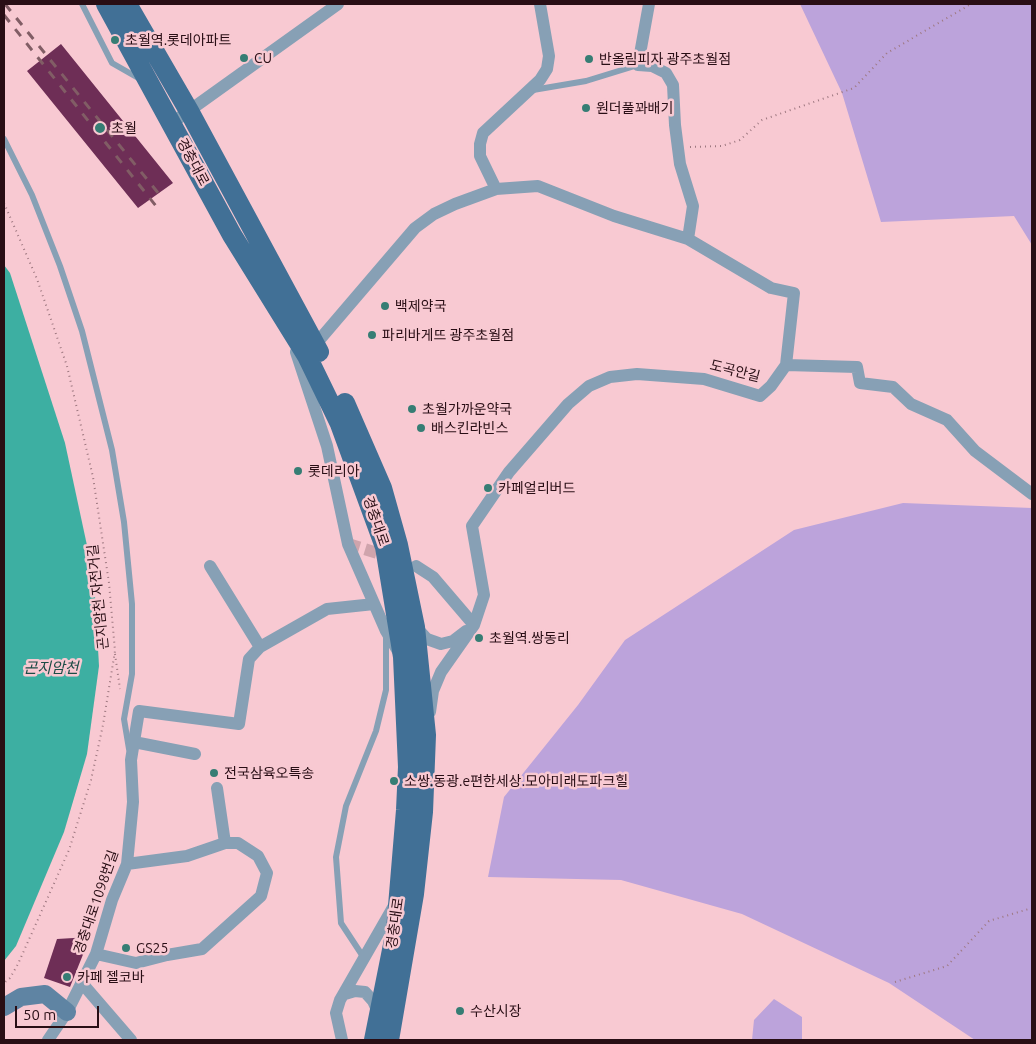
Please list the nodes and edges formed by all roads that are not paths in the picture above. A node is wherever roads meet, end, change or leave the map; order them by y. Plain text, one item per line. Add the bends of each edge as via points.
1 (82, 4) edge
2 (106, 4) edge
3 (127, 4) edge
4 (338, 4) edge
5 (540, 4) edge
6 (648, 4) edge
7 (638, 66) junction
8 (151, 86) junction
9 (530, 90) junction
10 (189, 111) junction
11 (172, 123) junction
12 (4, 139) edge
13 (186, 150) junction
14 (226, 181) junction
15 (496, 189) junction
16 (688, 239) junction
17 (277, 308) junction
18 (315, 345) junction
19 (786, 365) junction
20 (1032, 494) edge
21 (210, 566) dead end
22 (416, 566) dead end
23 (374, 604) junction
24 (474, 625) junction
25 (415, 626) junction
26 (386, 631) junction
27 (260, 647) junction
28 (403, 657) junction
29 (426, 735) junction
30 (134, 742) junction
31 (195, 754) dead end
32 (131, 760) junction
33 (217, 788) dead end
34 (225, 843) junction
35 (127, 864) junction
36 (399, 892) junction
37 (96, 954) junction
38 (364, 958) junction
39 (81, 982) junction
40 (345, 994) junction
41 (4, 1008) edge
42 (67, 1012) junction
43 (387, 1014) junction
44 (48, 1040) edge
45 (131, 1040) edge
46 (342, 1040) edge
47 (374, 1040) edge
48 (389, 1040) edge
49 (401, 1040) edge

1 - 8 lane via 112,63
2 - 8 main road, 경충대로
3 - 10 main road, 경충대로
4 - 10 street
5 - 9 street via 548,62 540,80
6 - 7 street
7 - 9 lane via 586,81
7 - 16 street via 652,66 666,73 673,85 680,164 693,206
8 - 11 main road, 경충대로
9 - 15 street via 483,133 480,156
10 - 11 street
10 - 14 main road, 경충대로
11 - 13 main road, 경충대로
12 - 32 lane via 32,195 60,266 84,339 112,450 124,522 132,604 132,674 124,718
13 - 14 main road via 196,150 211,173
13 - 17 main road, 경충대로 via 232,235
14 - 18 main road, 경충대로
15 - 16 street via 538,186 614,216
15 - 18 street via 434,214 415,228
16 - 19 street, 도곡안길 via 747,276 771,288 794,293
17 - 23 street via 299,360 327,446 348,544
17 - 28 main road, 경충대로 via 307,356 340,424 368,499 385,547
18 - 25 main road, 경충대로 via 352,418 382,488
19 - 20 street via 857,367 860,382 893,387 911,404 948,420 975,451
19 - 24 street, 도곡안길 via 760,396 704,379 637,374 610,377 589,386 568,404 508,472 472,526 484,596
21 - 27 street
22 - 24 street via 433,577
23 - 26 street
23 - 27 street, 경충대로1098번길 via 327,609
24 - 25 street via 453,640 441,644 427,639
24 - 29 street, 도곡안길 via 441,672 433,691
25 - 29 main road, 경충대로
26 - 28 street
26 - 38 lane via 386,690 376,731 346,806 336,857 341,923
27 - 30 street, 경충대로1098번길 via 249,659 239,724 139,710
28 - 36 main road, 경충대로 via 408,766
29 - 43 main road, 경충대로 via 424,812 414,894
30 - 31 street
30 - 32 street, 경충대로1098번길
32 - 35 street, 경충대로1098번길 via 133,802
33 - 34 street
34 - 35 street via 187,856
34 - 37 street via 238,843 258,856 266,873 261,896 240,917 202,949 136,963
35 - 37 street, 경충대로1098번길
36 - 38 street via 393,909
36 - 43 main road, 경충대로
37 - 39 street, 경충대로1098번길
38 - 40 street
39 - 42 street, 경충대로1098번길
39 - 45 street
40 - 43 street via 365,992
40 - 46 street via 336,1013
41 - 42 street via 21,997 45,994
42 - 44 street, 경충대로1098번길
43 - 47 main road, 경충대로
43 - 48 main road, 경충대로
43 - 49 street

